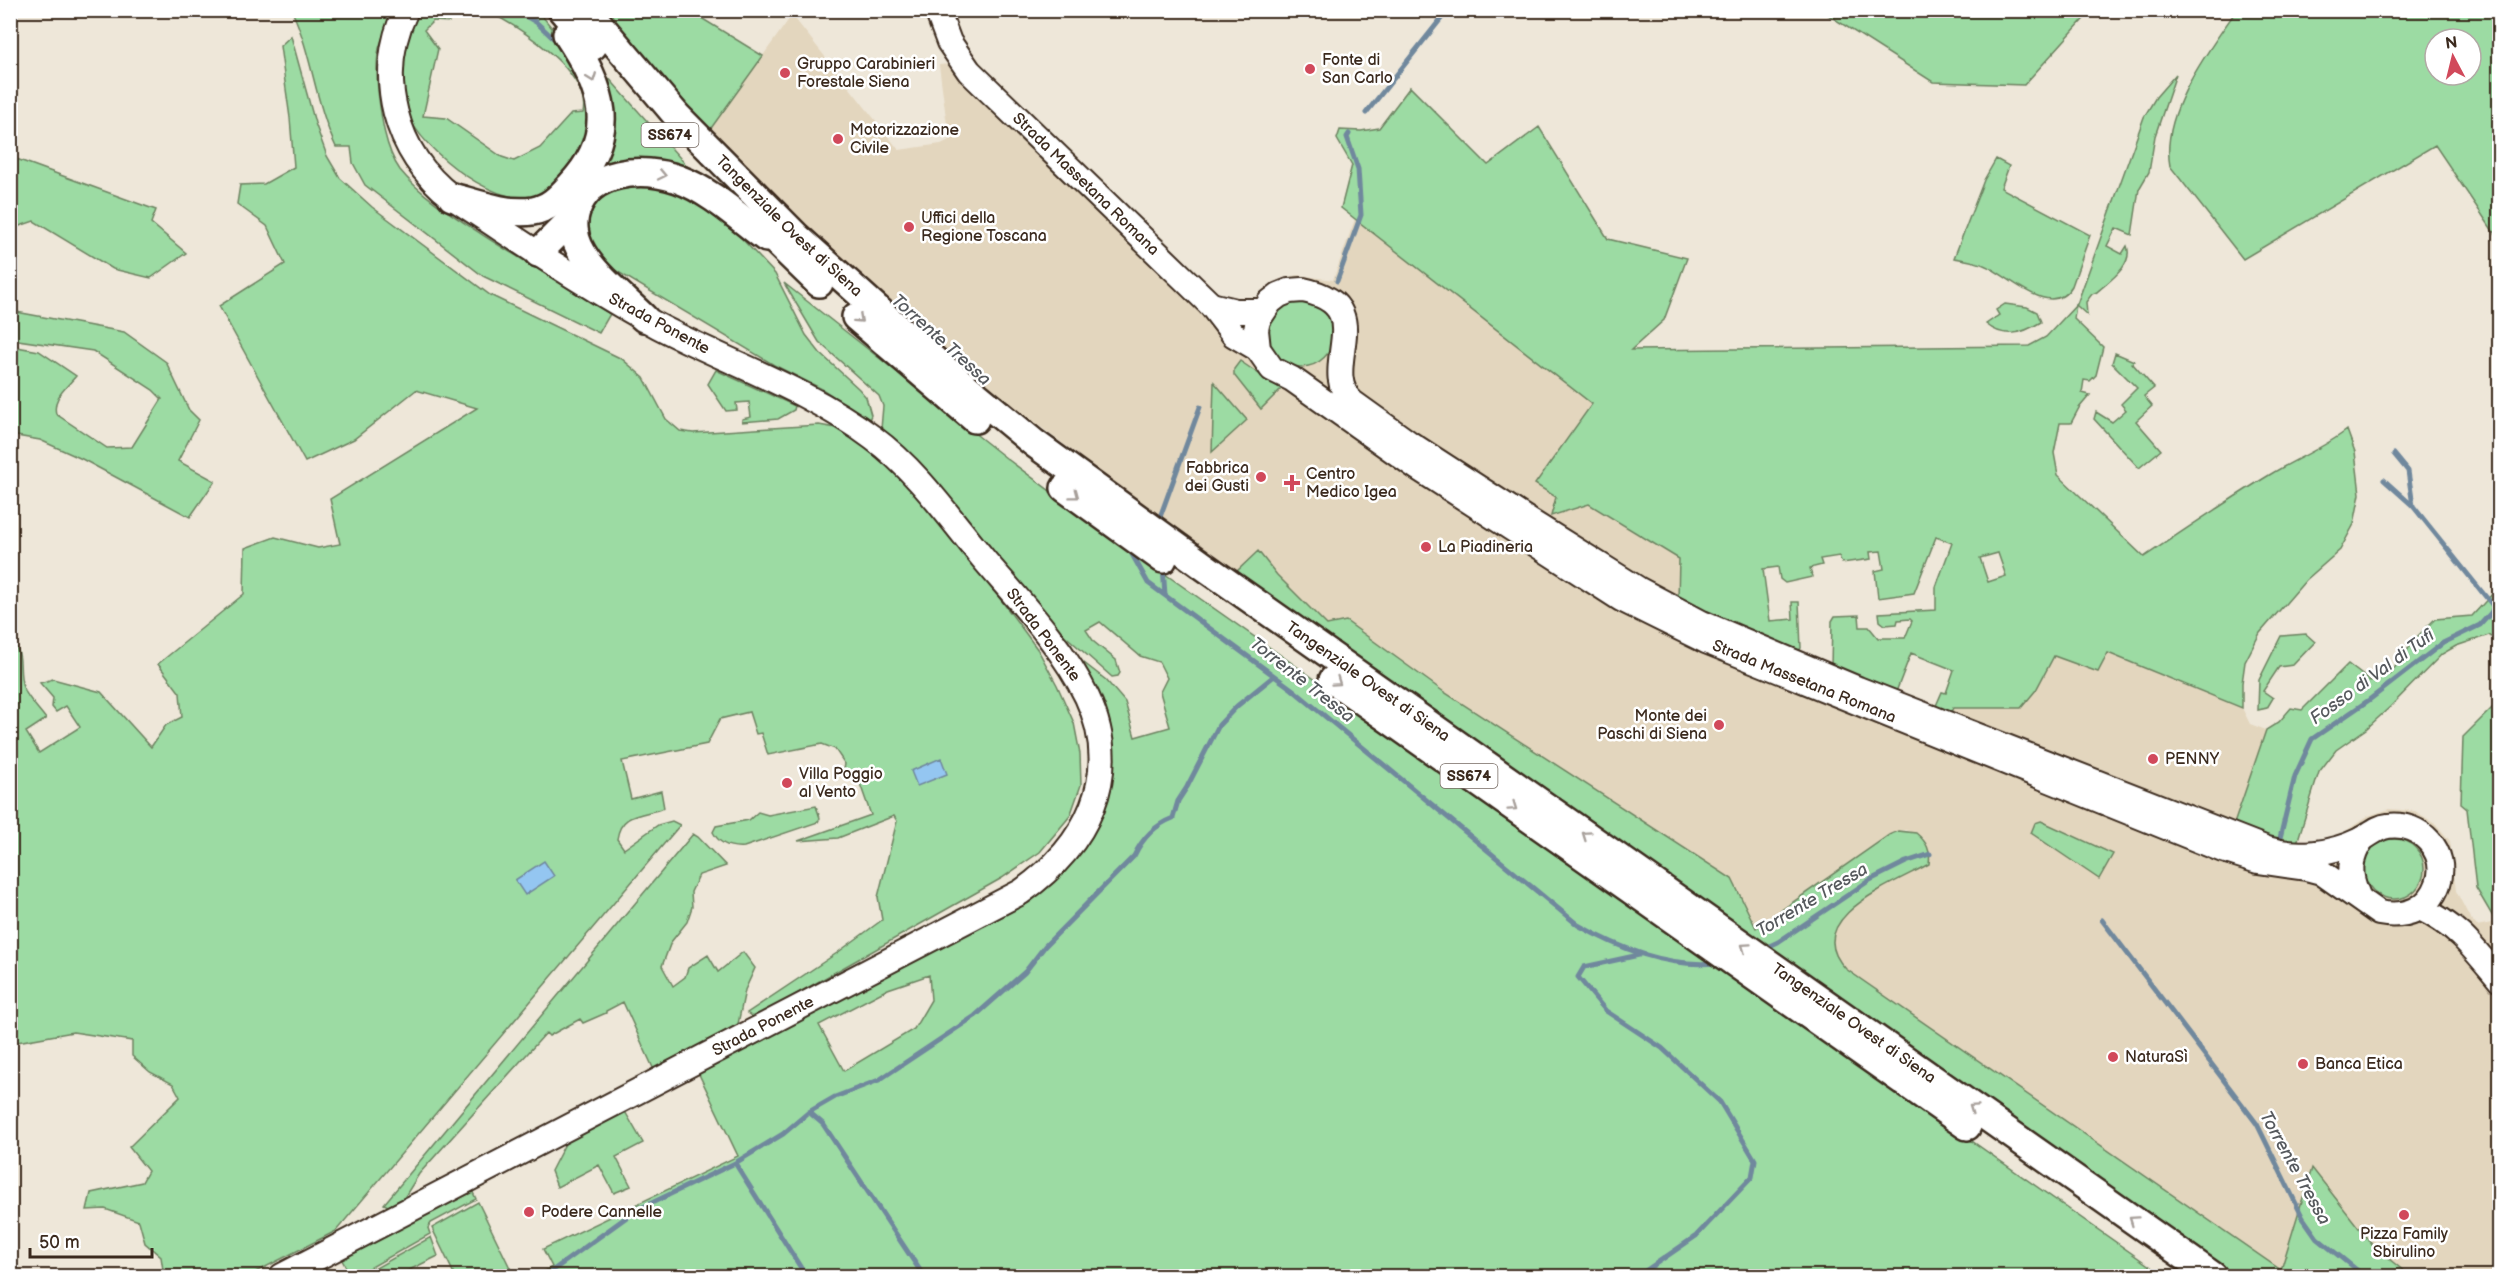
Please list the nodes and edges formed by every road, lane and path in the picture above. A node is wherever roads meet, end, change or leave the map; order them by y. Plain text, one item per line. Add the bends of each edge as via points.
1 (551, 10) edge
2 (562, 10) edge
3 (587, 10) edge
4 (937, 10) edge
5 (405, 11) edge
6 (597, 171) junction
7 (452, 197) junction
8 (563, 211) junction
9 (785, 252) junction
10 (538, 253) junction
11 (1210, 305) junction
12 (1263, 311) junction
13 (644, 318) junction
14 (1258, 349) junction
15 (1342, 352) junction
16 (1292, 379) junction
17 (2362, 839) junction
18 (2439, 880) junction
19 (2358, 896) junction
20 (2420, 908) junction
21 (2466, 938) junction
22 (2499, 980) edge
23 (282, 1276) edge
24 (2181, 1276) edge
25 (2213, 1276) edge

1 -> 6 highway via 587,64 599,97
2 - 9 highway, Tangenziale Ovest di Siena / SS674 via 664,129
25 -> 3 highway, Tangenziale Ovest di Siena / SS674 via 1035,443 936,362 789,230 678,116
4 - 11 main road, Strada Massetana Romana via 962,63
5 - 7 main road, Strada Ponente via 391,57 396,112 410,151
6 - 8 highway
6 -> 9 highway via 664,175 680,180 707,194
7 - 8 highway via 518,212
7 - 10 main road, Strada Ponente
8 - 10 highway
8 - 13 highway via 588,261
9 -> 24 highway, Tangenziale Ovest di Siena / SS674 via 933,384 1105,518
10 - 13 main road, Strada Ponente
11 - 12 main road via 1236,311
11 - 14 main road, Strada Massetana Romana via 1234,335
12 - 14 main road via 1256,330
12 - 15 main road, Strada Massetana Romana via 1289,291 1317,292 1330,300 1345,324
13 - 23 main road, Strada Ponente via 833,411 874,438 907,468 1040,626 1086,695 1095,716 1102,771 1088,819 1066,853 1021,892
14 - 16 main road, Strada Massetana Romana via 1272,369
15 - 16 main road via 1322,374
15 - 17 main road, Strada Massetana Romana via 1341,380 1352,402 1539,527 1695,620 1848,685 2259,847 2308,854
16 - 19 main road, Strada Massetana Romana via 1493,518 1621,599 1676,628 2233,854 2321,872
17 - 18 main road, Strada Massetana Romana via 2388,825 2416,830 2436,851
17 - 19 main road via 2353,852 2350,867 2351,882
18 - 20 main road
18 - 21 main road, Strada Massetana Romana
19 - 20 main road, Strada Massetana Romana via 2369,907 2391,915
20 - 21 main road, Strada Massetana Romana via 2447,922
21 - 22 main road, Strada Massetana Romana

